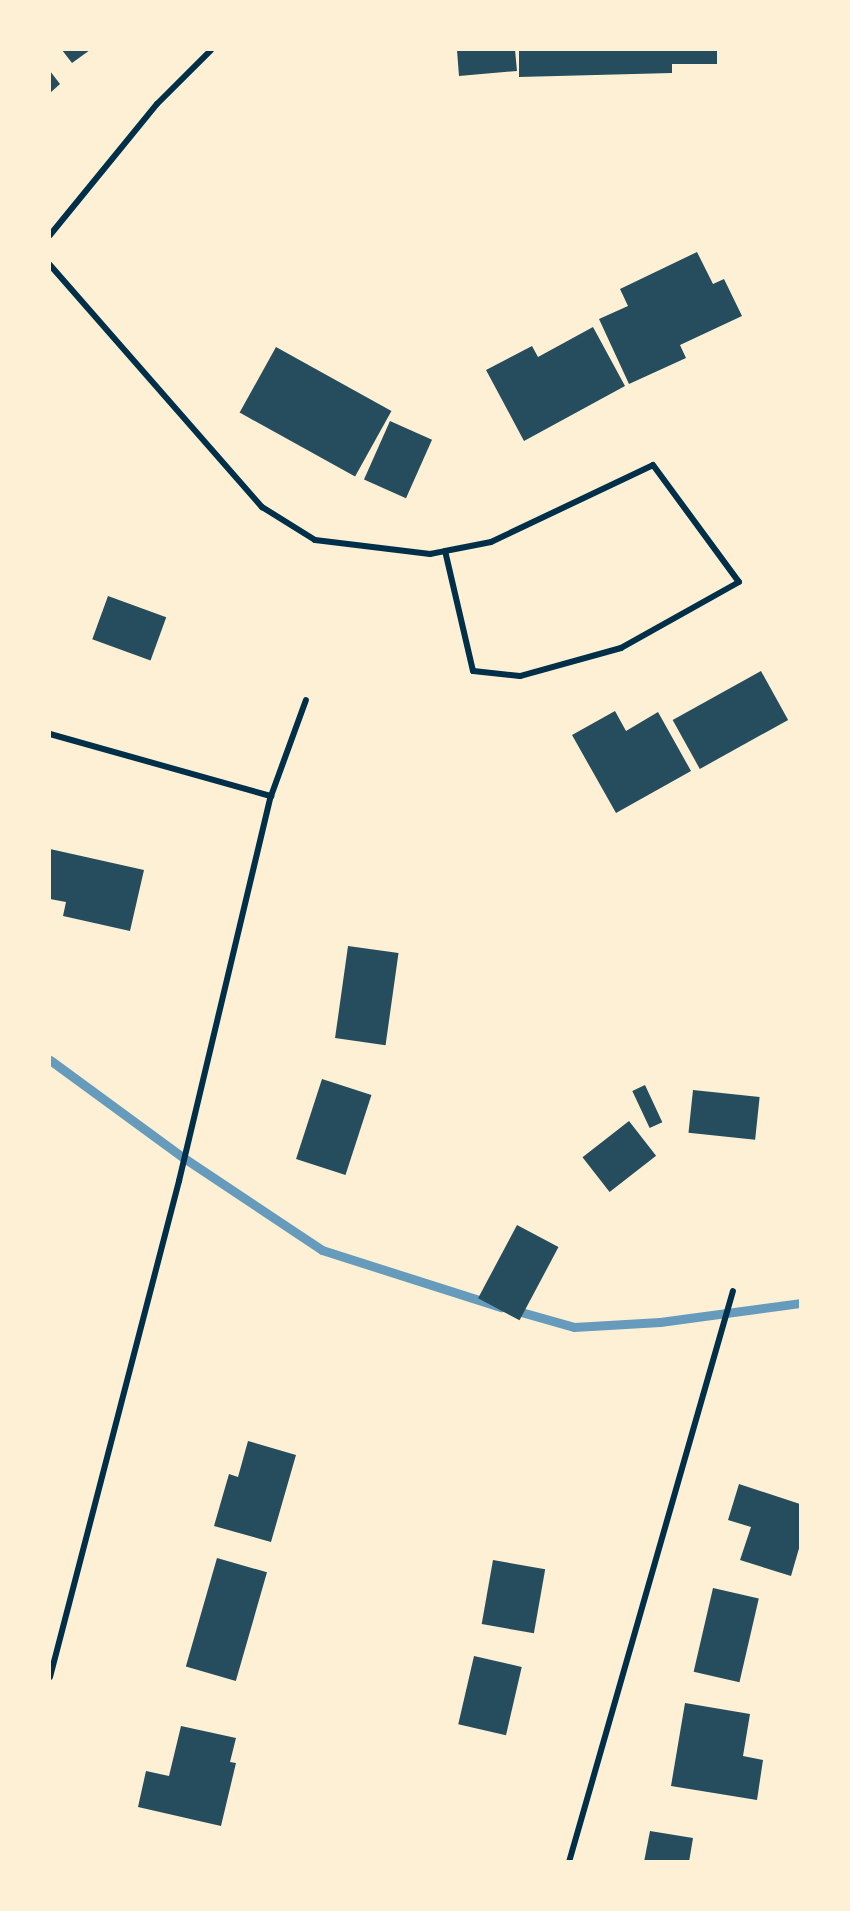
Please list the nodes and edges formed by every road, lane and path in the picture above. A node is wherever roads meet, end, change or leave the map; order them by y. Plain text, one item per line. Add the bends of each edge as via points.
1 (211, 50) edge
2 (50, 235) edge
3 (50, 265) edge
4 (445, 551) junction
5 (306, 700) dead end
6 (50, 734) edge
7 (271, 796) junction
8 (733, 1291) dead end
9 (52, 1658) edge
10 (50, 1677) edge
11 (569, 1862) edge

1 - 2 street via 157,104
3 - 4 street via 262,507 315,540 430,554
4 - 4 street via 491,542 653,465 739,582 621,648 520,676 473,671
5 - 7 street
6 - 7 street
7 - 9 street via 179,1181
8 - 11 street
9 - 10 street

